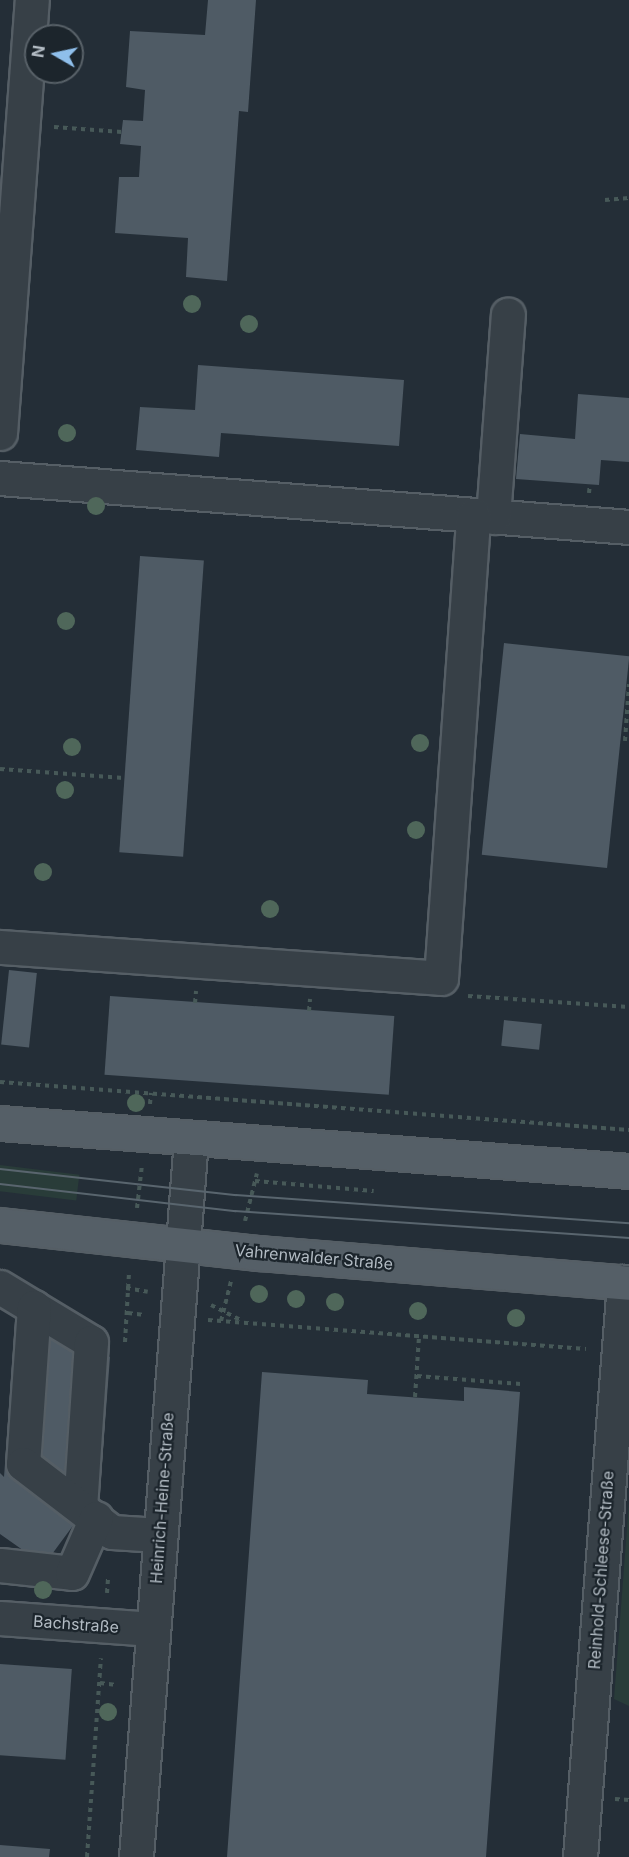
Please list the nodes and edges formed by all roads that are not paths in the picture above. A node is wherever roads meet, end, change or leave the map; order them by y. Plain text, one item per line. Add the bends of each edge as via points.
1 (32, 0) edge
2 (508, 315) dead end
3 (0, 433) edge
4 (0, 478) edge
5 (483, 516) junction
6 (629, 527) edge
7 (0, 947) edge
8 (0, 1123) edge
9 (191, 1139) junction
10 (629, 1171) edge
11 (0, 1225) edge
12 (182, 1243) junction
13 (626, 1283) edge
14 (0, 1287) edge
15 (34, 1307) junction
16 (13, 1419) edge
17 (88, 1512) junction
18 (159, 1535) junction
19 (0, 1565) edge
20 (0, 1618) edge
21 (153, 1629) junction
22 (136, 1857) edge
23 (580, 1857) edge

1 - 3 street
2 - 5 street
4 - 5 street
5 - 6 street
5 - 7 street via 441,978
8 - 9 main road
9 - 10 main road
9 - 12 street, Heinrich-Heine-Straße
11 - 12 main road, Vahrenwalder Straße
12 - 13 main road, Vahrenwalder Straße
12 - 18 street, Heinrich-Heine-Straße
13 - 23 street, Reinhold-Schleese-Straße
14 - 15 street
15 - 16 street
15 - 17 street via 91,1342
16 - 17 street via 23,1464
17 - 18 street via 112,1532
17 - 19 street via 72,1573
18 - 21 street, Heinrich-Heine-Straße
20 - 21 street, Bachstraße
21 - 22 street, Heinrich-Heine-Straße

